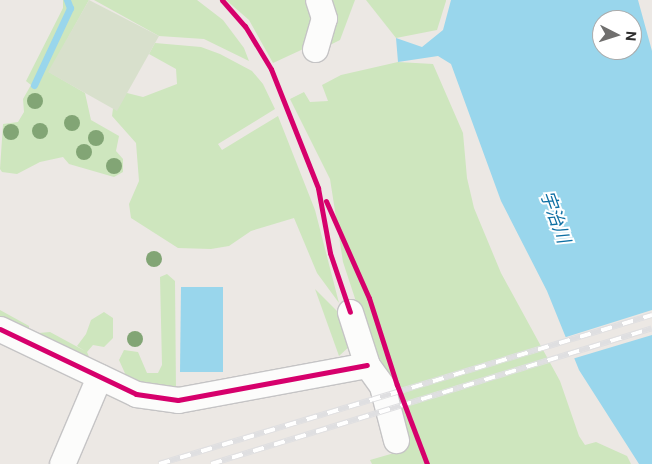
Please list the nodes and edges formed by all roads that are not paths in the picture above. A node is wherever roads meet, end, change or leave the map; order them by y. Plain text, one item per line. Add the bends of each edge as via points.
1 (318, 0) edge
2 (315, 49) dead end
3 (350, 312) dead end
4 (0, 329) edge
5 (367, 365) junction
6 (99, 378) junction
7 (396, 440) dead end
8 (62, 464) edge

1 - 2 street via 324,18
3 - 5 street
4 - 6 street via 70,360
5 - 6 street via 178,400 136,394
5 - 7 street via 382,386
6 - 8 street

